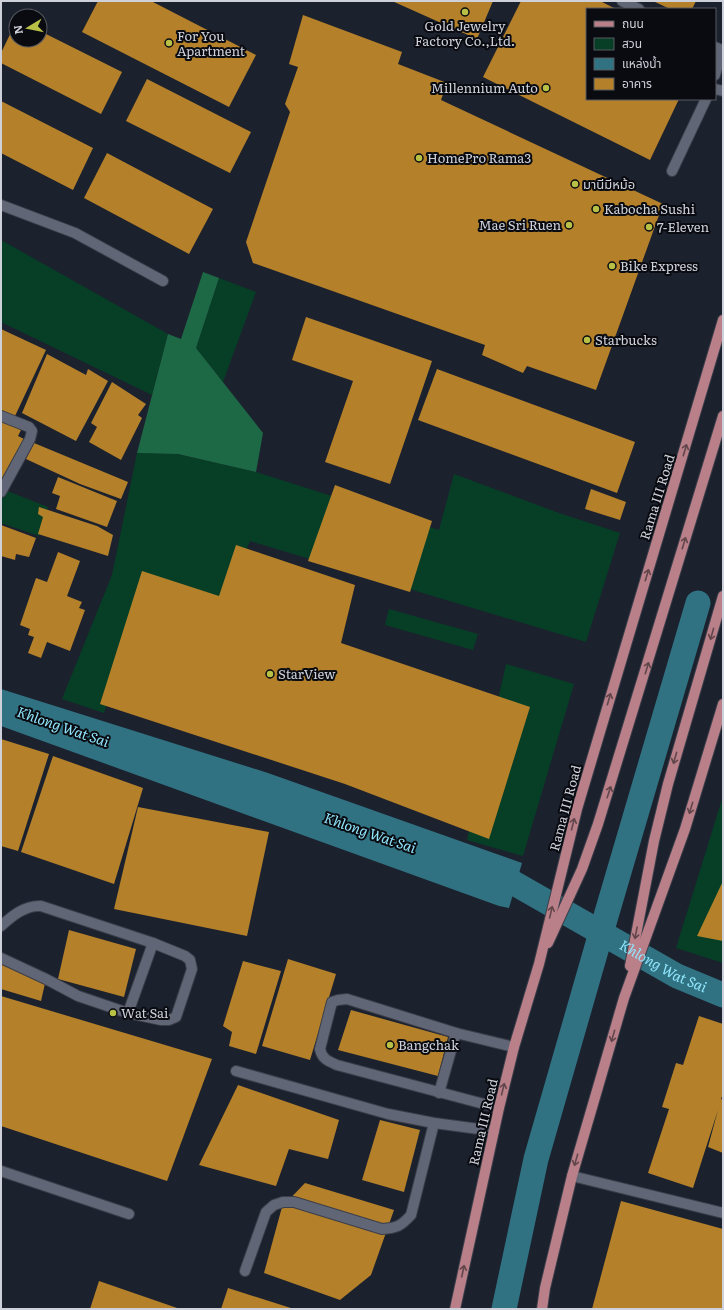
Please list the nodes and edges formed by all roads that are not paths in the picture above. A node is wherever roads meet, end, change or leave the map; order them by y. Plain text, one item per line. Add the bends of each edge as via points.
1 (622, 1) edge
2 (637, 8) edge
3 (720, 48) edge
4 (716, 70) edge
5 (706, 100) edge
6 (672, 171) dead end
7 (1, 205) edge
8 (163, 281) dead end
9 (723, 320) edge
10 (1, 416) edge
11 (723, 416) edge
12 (1, 492) edge
13 (723, 596) edge
14 (723, 704) edge
15 (1, 926) edge
16 (153, 943) junction
17 (1, 958) edge
18 (539, 964) junction
19 (624, 998) junction
20 (128, 1013) junction
21 (456, 1033) junction
22 (514, 1047) junction
23 (236, 1071) dead end
24 (439, 1093) junction
25 (499, 1108) junction
26 (434, 1123) junction
27 (494, 1131) junction
28 (1, 1171) edge
29 (572, 1176) junction
30 (723, 1213) edge
31 (129, 1214) dead end
32 (245, 1271) dead end
33 (545, 1288) junction
34 (455, 1309) edge
35 (537, 1309) edge
36 (542, 1309) edge

1 - 2 street
3 - 4 street
5 - 6 street
7 - 8 street via 76,233
18 -> 9 main road, Rama III Road via 579,801
10 - 12 street via 29,427 32,431
18 -> 11 main road via 582,868 598,824
13 -> 19 main road via 668,784
14 -> 19 main road via 685,829
15 - 16 street via 26,908 40,906
16 - 20 street
16 - 20 street via 185,956 192,964 176,1017 161,1020
17 - 20 street via 78,996
18 - 22 main road, Rama III Road
19 -> 29 main road
21 - 22 street
21 - 24 street
21 - 24 street via 347,1000 332,1002 330,1009 320,1048 321,1055 326,1061
25 -> 22 main road, Rama III Road
23 - 26 street via 388,1114
24 - 25 street
25 - 27 main road, Rama III Road
26 - 27 street
26 - 32 street via 411,1214 404,1223 394,1228 382,1229 294,1202 283,1202 266,1212
34 -> 27 main road, Rama III Road
28 - 31 street
29 - 30 street
29 - 33 main road
33 - 35 street
33 - 36 main road

